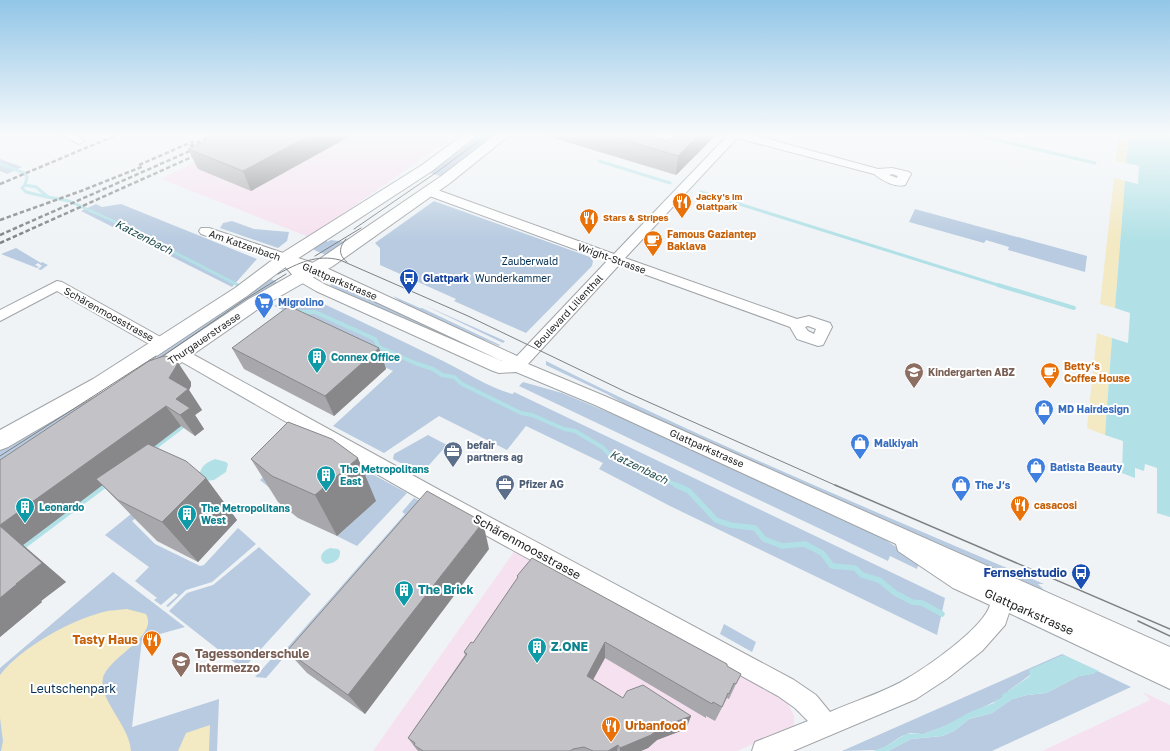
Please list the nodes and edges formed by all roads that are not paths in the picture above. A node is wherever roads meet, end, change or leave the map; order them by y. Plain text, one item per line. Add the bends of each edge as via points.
1 (425, 169) edge
2 (426, 169) edge
3 (459, 169) edge
4 (703, 169) edge
5 (867, 169) edge
6 (878, 172) dead end
7 (445, 180) junction
8 (428, 191) junction
9 (205, 231) dead end
10 (285, 259) junction
11 (616, 260) junction
12 (309, 273) junction
13 (0, 316) edge
14 (796, 324) dead end
15 (161, 344) junction
16 (180, 354) junction
17 (517, 366) junction
18 (105, 402) edge
19 (0, 441) edge
20 (1005, 592) junction
21 (1170, 658) edge
22 (1170, 678) edge
23 (824, 725) junction
24 (764, 751) edge

1 - 10 main road, Thurgauerstrasse
2 - 7 main road via 425,178
3 - 7 main road, Thurgauerstrasse
4 - 11 street, Boulevard Lilienthal
5 - 6 street
7 - 8 main road, Thurgauerstrasse
8 - 11 street, Wright-Strasse
8 - 12 main road, Thurgauerstrasse
9 - 10 street, Am Katzenbach
10 - 12 street, Glattparkstrasse
10 - 15 main road, Thurgauerstrasse via 241,292
11 - 14 street, Wright-Strasse
11 - 17 street, Boulevard Lilienthal
12 - 16 main road, Thurgauerstrasse via 255,303
12 - 17 street, Glattparkstrasse via 321,288 499,367
13 - 15 street, Schärenmoosstrasse via 57,285
15 - 19 main road, Thurgauerstrasse via 100,384
16 - 18 main road, Thurgauerstrasse
16 - 23 street, Schärenmoosstrasse via 436,498 786,688 807,701
17 - 20 street, Glattparkstrasse via 609,404 895,535 908,548 960,581
20 - 21 street, Glattparkstrasse
20 - 22 street, Glattparkstrasse
20 - 23 street via 994,622 974,643 940,670 908,691
23 - 24 street

